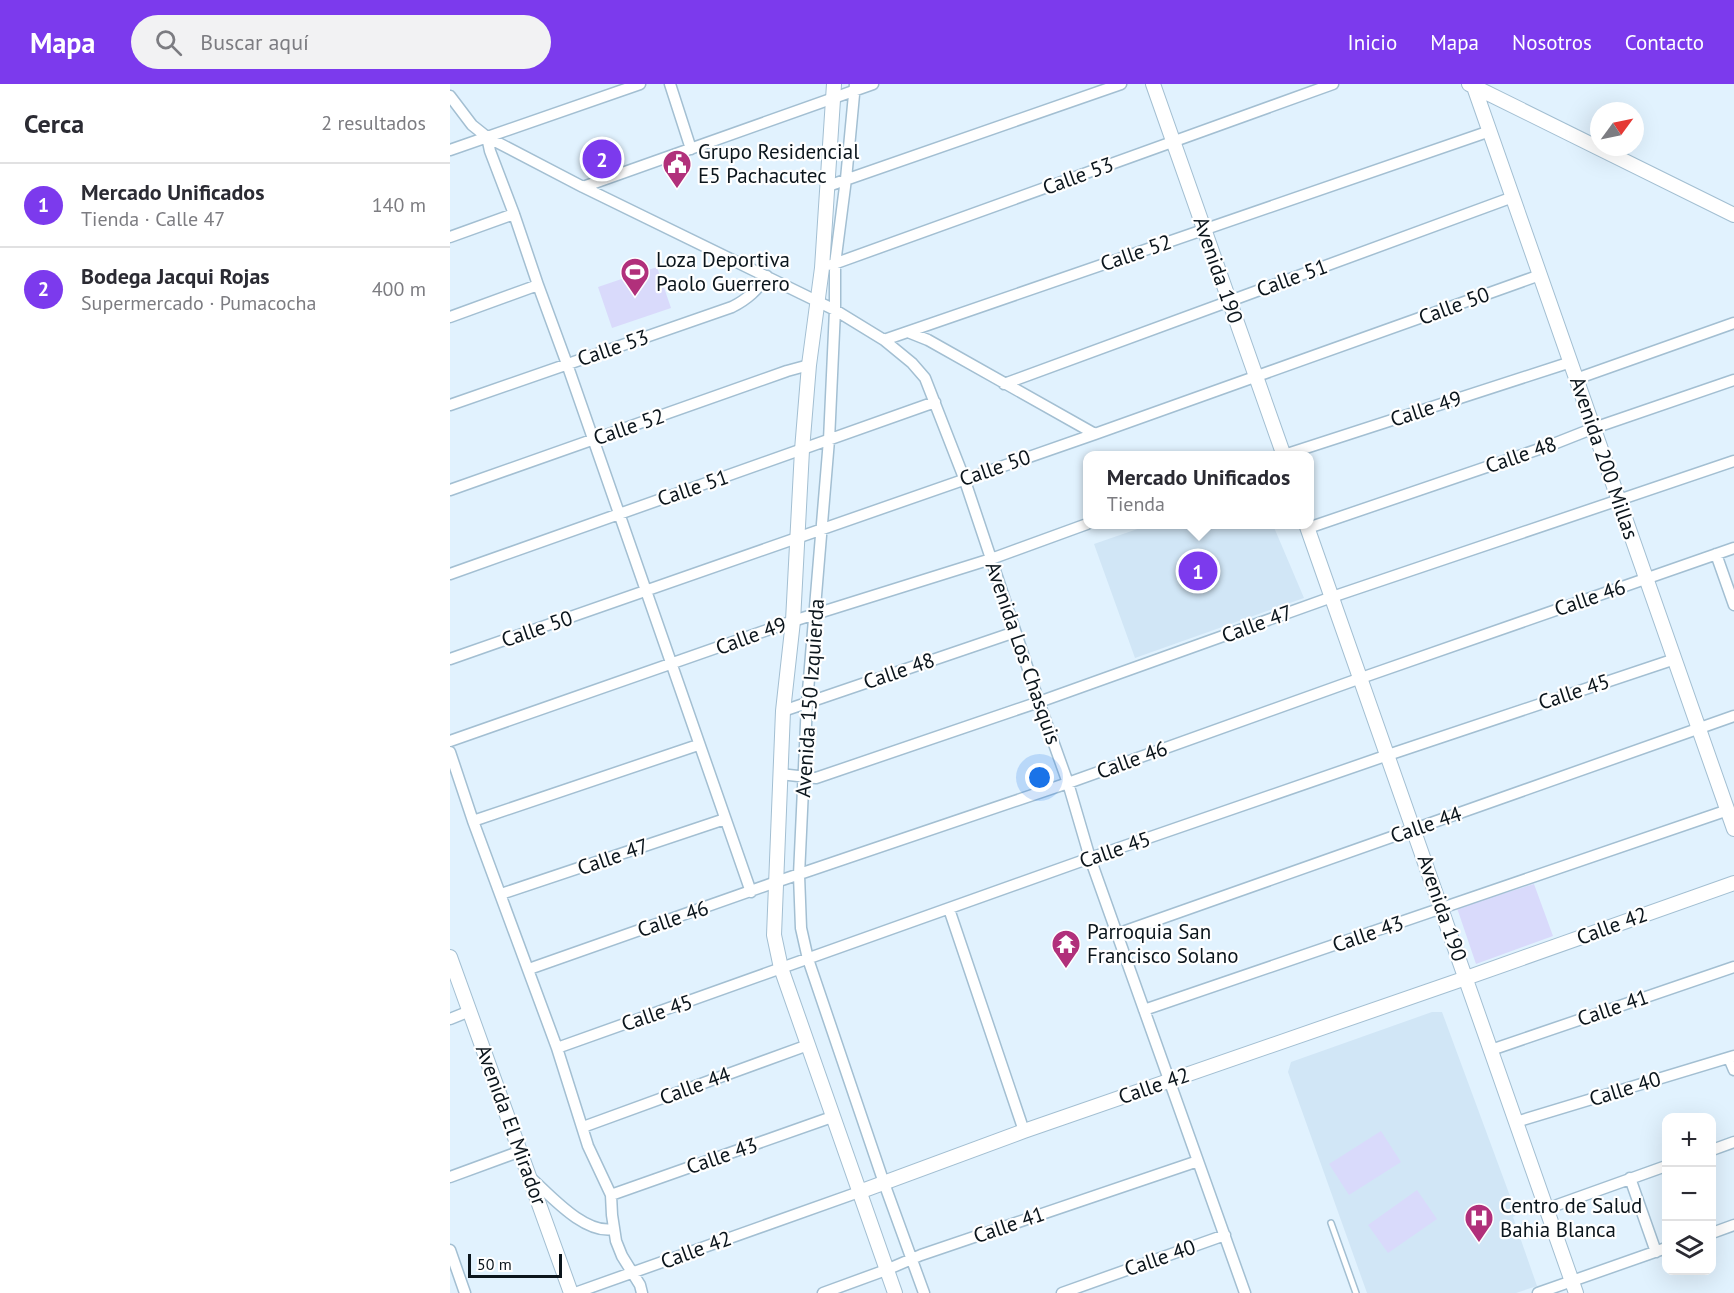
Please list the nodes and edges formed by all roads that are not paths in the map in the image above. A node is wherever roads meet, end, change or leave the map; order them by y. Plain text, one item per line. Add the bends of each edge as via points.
1 (640, 84) edge
2 (670, 84) edge
3 (873, 84) edge
4 (1121, 84) edge
5 (1153, 84) edge
6 (1333, 84) edge
7 (1472, 85) edge
8 (855, 87) edge
9 (832, 88) edge
10 (450, 96) edge
11 (1490, 132) junction
12 (487, 137) junction
13 (1173, 141) junction
14 (690, 149) junction
15 (450, 150) edge
16 (846, 179) junction
17 (828, 186) junction
18 (583, 187) junction
19 (1513, 197) junction
20 (514, 214) junction
21 (1734, 214) edge
22 (1203, 230) junction
23 (450, 237) edge
24 (828, 266) junction
25 (1540, 275) junction
26 (767, 276) junction
27 (538, 285) junction
28 (818, 301) junction
29 (1228, 301) junction
30 (835, 310) junction
31 (450, 317) edge
32 (1734, 323) edge
33 (908, 332) junction
34 (884, 340) junction
35 (1571, 362) junction
36 (567, 364) junction
37 (809, 365) junction
38 (1255, 376) junction
39 (1576, 379) junction
40 (1734, 380) edge
41 (1004, 384) junction
42 (935, 402) junction
43 (450, 405) edge
44 (1594, 428) junction
45 (1095, 434) junction
46 (593, 439) junction
47 (829, 440) junction
48 (802, 450) junction
49 (1282, 451) edge
50 (1295, 451) edge
51 (1734, 461) edge
52 (964, 478) junction
53 (450, 490) edge
54 (1618, 499) junction
55 (619, 514) junction
56 (1314, 524) edge
57 (1083, 527) edge
58 (823, 529) junction
59 (1308, 529) edge
60 (797, 538) junction
61 (1734, 548) edge
62 (1716, 554) junction
63 (991, 559) junction
64 (450, 574) edge
65 (1646, 579) junction
66 (646, 591) junction
67 (1332, 597) junction
68 (1734, 605) edge
69 (816, 614) junction
70 (793, 621) junction
71 (1015, 632) junction
72 (450, 658) edge
73 (1674, 659) junction
74 (671, 664) junction
75 (1361, 678) junction
76 (1039, 702) junction
77 (807, 703) junction
78 (783, 711) junction
79 (1734, 716) edge
80 (1699, 729) junction
81 (450, 741) edge
82 (698, 745) junction
83 (450, 752) edge
84 (1388, 755) junction
85 (780, 774) junction
86 (804, 777) junction
87 (1068, 783) junction
88 (1728, 810) junction
89 (725, 819) junction
90 (473, 821) junction
91 (1414, 829) junction
92 (1734, 829) edge
93 (1090, 858) junction
94 (799, 874) junction
95 (776, 882) junction
96 (1734, 883) edge
97 (751, 892) junction
98 (501, 894) junction
99 (949, 909) junction
100 (1442, 909) junction
101 (1117, 934) junction
102 (450, 957) edge
103 (808, 959) junction
104 (1734, 967) edge
105 (529, 969) junction
106 (781, 969) junction
107 (1466, 978) junction
108 (1144, 1010) junction
109 (470, 1011) junction
110 (450, 1019) edge
111 (808, 1045) junction
112 (557, 1048) junction
113 (1491, 1050) junction
114 (1732, 1057) edge
115 (1734, 1070) edge
116 (1170, 1080) junction
117 (832, 1117) junction
118 (1516, 1122) junction
119 (583, 1127) junction
120 (1024, 1131) junction
121 (1734, 1142) edge
122 (1716, 1149) edge
123 (521, 1151) junction
124 (1198, 1161) junction
125 (1663, 1167) edge
126 (450, 1177) edge
127 (530, 1178) junction
128 (1630, 1178) junction
129 (884, 1183) junction
130 (859, 1192) junction
131 (611, 1195) junction
132 (1546, 1209) junction
133 (1331, 1223) dead end
134 (1734, 1225) edge
135 (614, 1229) junction
136 (1716, 1232) edge
137 (1225, 1235) junction
138 (450, 1250) edge
139 (1661, 1250) edge
140 (912, 1259) junction
141 (886, 1270) junction
142 (632, 1273) junction
143 (1574, 1287) edge
144 (465, 1293) edge
145 (573, 1293) edge
146 (642, 1293) edge
147 (823, 1293) edge
148 (895, 1293) edge
149 (924, 1293) edge
150 (1062, 1293) edge
151 (1245, 1293) edge
152 (1356, 1293) edge
153 (1538, 1293) edge

1 - 12 street
2 - 14 street
3 - 8 street
4 - 16 street
5 - 13 street, Avenida 190
6 - 13 street, Calle 53
7 - 11 street, Avenida 200 Millas
7 - 21 street
8 - 9 street
8 - 16 street, Avenida 150 Izquierda
9 - 14 street
9 - 17 street, Avenida 150 Izquierda
10 - 12 street via 472,125
11 - 19 street, Avenida 200 Millas
11 - 22 street, Calle 52
12 - 15 street
12 - 18 street, Avenida Los Chasquis
12 - 20 street
13 - 22 street, Avenida 190
13 - 24 street, Calle 53
14 - 18 street
16 - 17 street
16 - 24 street, Avenida 150 Izquierda
17 - 24 street, Avenida 150 Izquierda
18 - 26 street, Avenida Los Chasquis
19 - 25 street, Avenida 200 Millas
19 - 29 street, Calle 51
20 - 23 street
20 - 27 street
22 - 29 street, Avenida 190
22 - 33 street, Calle 52
24 - 28 street, Avenida 150 Izquierda
24 - 30 street, Avenida 150 Izquierda
25 - 35 street, Avenida 200 Millas
25 - 38 street, Calle 50
26 - 28 street, Avenida Los Chasquis
26 - 36 street, Calle 53 via 756,291 732,307
27 - 31 street
27 - 36 street
28 - 30 street, Avenida Los Chasquis
28 - 37 street, Avenida 150 Izquierda
29 - 38 street, Avenida 190
29 - 41 street, Calle 51
30 - 34 street, Avenida Los Chasquis
30 - 47 street, Avenida 150 Izquierda
32 - 39 street
33 - 34 street, Calle 52
33 - 41 street
34 - 42 street, Avenida Los Chasquis via 925,378
35 - 39 street, Avenida 200 Millas
35 - 50 street, Calle 49
36 - 43 street, Calle 53
36 - 46 street
37 - 46 street, Calle 52
37 - 48 street, Avenida 150 Izquierda
38 - 45 street, Calle 50
38 - 49 street, Avenida 190
39 - 44 street, Avenida 200 Millas
40 - 44 street, Calle 48
41 - 45 street
42 - 47 street, Calle 51
42 - 52 street, Avenida Los Chasquis
44 - 54 street, Avenida 200 Millas
44 - 56 street, Calle 48
45 - 52 street, Calle 50
46 - 53 street, Calle 52
46 - 55 street
47 - 48 street, Calle 51
47 - 58 street, Avenida 150 Izquierda
48 - 55 street, Calle 51
48 - 60 street, Avenida 150 Izquierda
51 - 54 street, Calle 47
52 - 58 street, Calle 50
52 - 63 street, Avenida Los Chasquis
54 - 65 street, Avenida 200 Millas
54 - 67 street, Calle 47
55 - 64 street, Calle 51
55 - 66 street
57 - 63 street, Calle 49
58 - 60 street, Calle 50
58 - 69 street, Avenida 150 Izquierda
59 - 67 street, Avenida 190
60 - 66 street, Calle 50
60 - 70 street, Avenida 150 Izquierda
61 - 62 street, Calle 46
62 - 65 street, Calle 46
62 - 68 street
63 - 69 street, Calle 49
63 - 71 street, Avenida Los Chasquis
65 - 73 street, Avenida 200 Millas
65 - 75 street, Calle 46
66 - 72 street, Calle 50
66 - 74 street
67 - 75 street, Avenida 190
67 - 76 street, Calle 47
69 - 70 street, Calle 49
69 - 77 street, Avenida 150 Izquierda
70 - 74 street, Calle 49
70 - 78 street, Avenida 150 Izquierda
71 - 76 street, Avenida Los Chasquis
71 - 77 street, Calle 48
73 - 80 street, Avenida 200 Millas
73 - 84 street, Calle 45
74 - 81 street, Calle 49
74 - 82 street
75 - 84 street, Avenida 190
75 - 87 street, Calle 46
76 - 86 street, Calle 47 via 816,778
76 - 87 street, Avenida Los Chasquis
77 - 78 street, Calle 48
77 - 86 street, Avenida 150 Izquierda
78 - 85 street, Avenida 150 Izquierda
79 - 80 street, Calle 44
80 - 88 street, Avenida 200 Millas
80 - 91 street, Calle 44
82 - 89 street
82 - 90 street
83 - 90 street
84 - 91 street, Avenida 190
84 - 93 street, Calle 45
85 - 86 street, Calle 47
85 - 95 street, Avenida 150 Izquierda
86 - 94 street, Avenida 150 Izquierda
87 - 93 street, Avenida Los Chasquis
87 - 94 street, Calle 46
88 - 92 street, Avenida 200 Millas
88 - 100 street, Calle 43
89 - 97 street
89 - 98 street, Calle 47
90 - 98 street
91 - 100 street, Avenida 190
91 - 101 street, Calle 44
93 - 99 street, Calle 45
93 - 101 street, Avenida Los Chasquis
94 - 95 street, Calle 46
94 - 103 street, Avenida 150 Izquierda via 801,928
95 - 97 street, Calle 46
95 - 106 street, Avenida 150 Izquierda via 774,935
96 - 107 street, Calle 42
97 - 105 street, Calle 46
98 - 105 street
99 - 103 street, Calle 45
99 - 120 street
100 - 107 street, Avenida 190
100 - 108 street, Calle 43
101 - 108 street, Avenida Los Chasquis
102 - 109 street, Avenida El Mirador
103 - 106 street, Calle 45
103 - 129 street, Avenida 150 Izquierda
104 - 113 street, Calle 41
105 - 112 street
106 - 111 street, Avenida 150 Izquierda
106 - 112 street, Calle 45
107 - 113 street, Avenida 190
107 - 116 street, Calle 42
108 - 116 street, Avenida Los Chasquis
109 - 110 street
109 - 123 street, Avenida El Mirador
111 - 117 street, Avenida 150 Izquierda
111 - 119 street, Calle 44
112 - 119 street
113 - 118 street, Avenida 190
114 - 115 street
114 - 118 street, Calle 40
116 - 120 street, Calle 42
116 - 124 street, Avenida Los Chasquis
117 - 130 street, Avenida 150 Izquierda
117 - 131 street, Calle 43
118 - 132 street, Avenida 190
119 - 131 street
120 - 129 street, Calle 42
121 - 122 street
123 - 126 street
123 - 127 street, Avenida El Mirador
124 - 137 street, Avenida Los Chasquis
124 - 140 street, Calle 41
125 - 128 street
127 - 135 street via 590,1226
127 - 145 street, Avenida El Mirador
128 - 132 street
128 - 139 street
129 - 130 street, Calle 42
129 - 140 street, Avenida 150 Izquierda
130 - 141 street, Avenida 150 Izquierda
130 - 142 street, Calle 42
131 - 135 street
132 - 143 street, Avenida 190
133 - 152 lane
134 - 136 street
135 - 142 street
137 - 150 street, Calle 40
137 - 151 street, Avenida Los Chasquis
138 - 144 street
139 - 143 street
140 - 141 street, Calle 41
140 - 149 street, Avenida 150 Izquierda
141 - 147 street, Calle 41
141 - 148 street, Avenida 150 Izquierda
142 - 145 street, Calle 42
142 - 146 street
143 - 153 street

